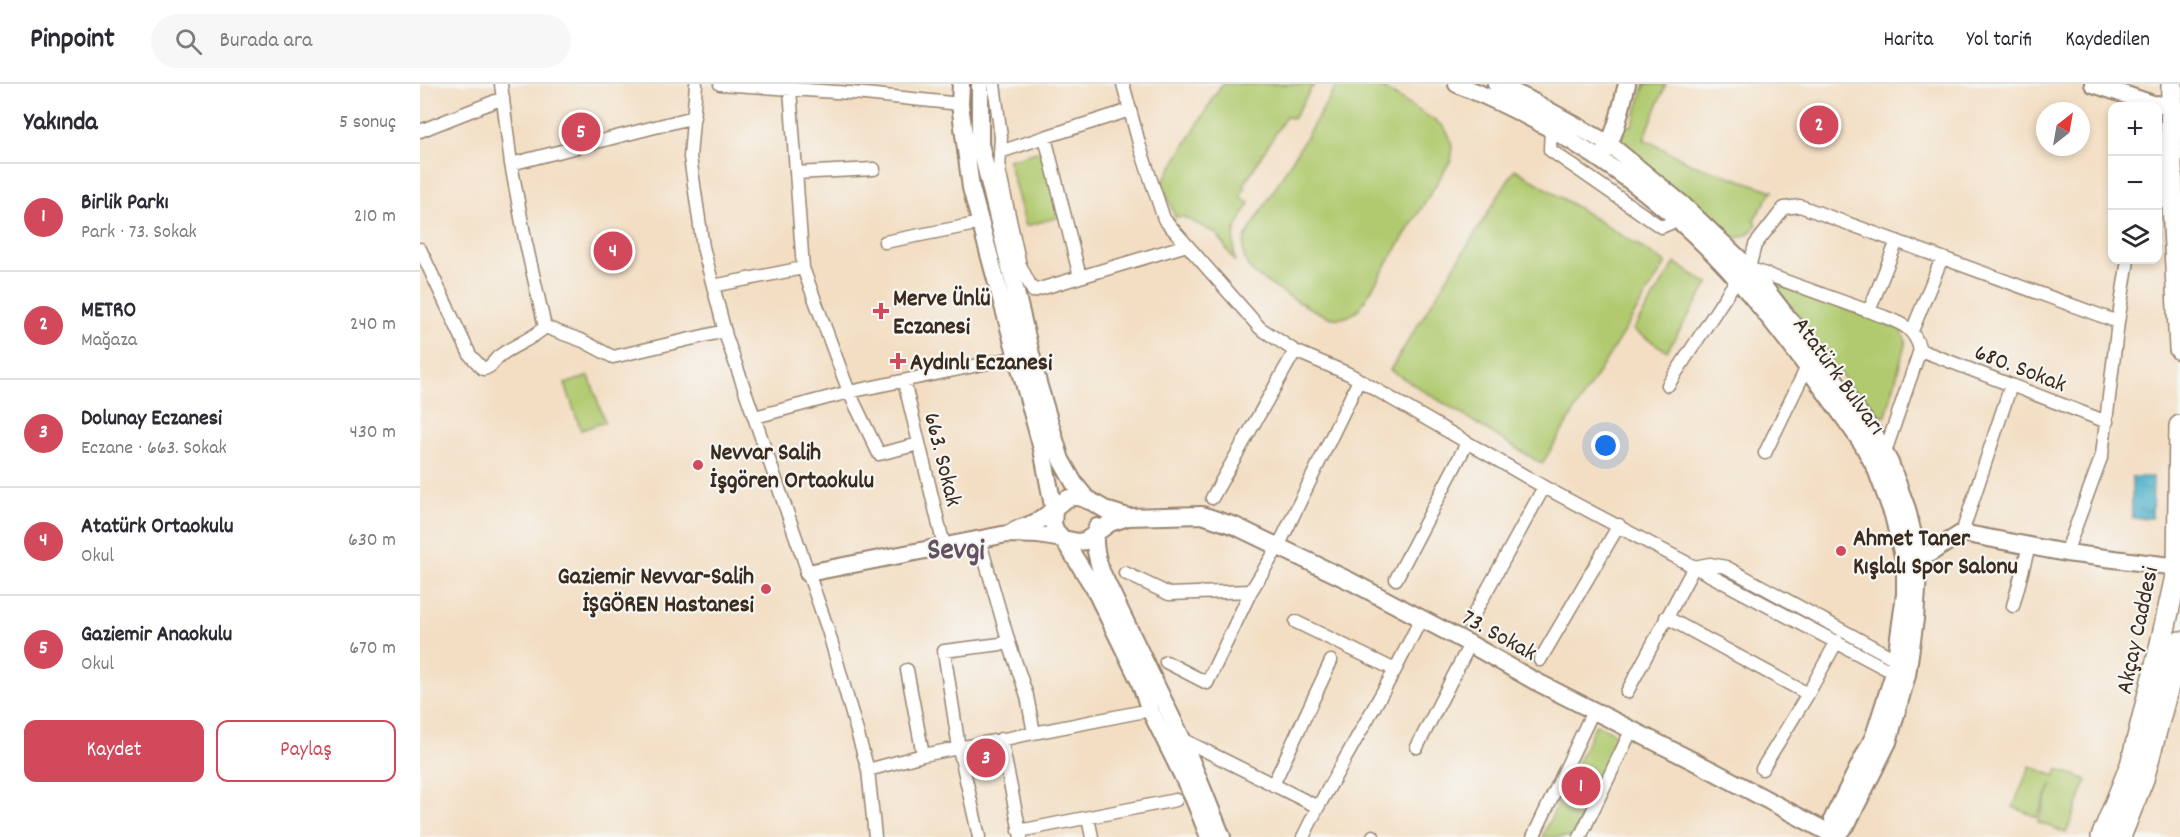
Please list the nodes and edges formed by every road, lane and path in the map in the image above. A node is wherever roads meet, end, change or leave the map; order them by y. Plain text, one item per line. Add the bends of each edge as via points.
1 (501, 84) edge
2 (696, 84) edge
3 (720, 84) edge
4 (961, 84) edge
5 (980, 84) edge
6 (994, 84) edge
7 (1123, 84) edge
8 (1457, 84) edge
9 (1496, 84) edge
10 (1627, 84) edge
11 (2093, 84) edge
12 (2172, 84) edge
13 (828, 88) edge
14 (790, 89) junction
15 (503, 98) junction
16 (2150, 102) edge
17 (2161, 102) edge
18 (960, 104) junction
19 (1130, 110) junction
20 (694, 117) junction
21 (2162, 125) edge
22 (1551, 128) junction
23 (420, 131) edge
24 (1045, 137) junction
25 (1605, 151) junction
26 (1000, 152) junction
27 (511, 164) junction
28 (874, 169) dead end
29 (796, 173) junction
30 (1678, 220) junction
31 (981, 223) junction
32 (1897, 241) junction
33 (885, 242) dead end
34 (1187, 245) junction
35 (420, 249) edge
36 (1942, 258) junction
37 (2127, 264) edge
38 (803, 268) junction
39 (1743, 273) junction
40 (1080, 277) junction
41 (713, 286) junction
42 (1026, 294) junction
43 (1869, 311) junction
44 (2118, 321) junction
45 (545, 327) junction
46 (725, 331) junction
47 (1912, 331) junction
48 (2180, 349) edge
49 (1920, 350) junction
50 (1295, 351) junction
51 (1017, 357) junction
52 (1807, 367) junction
53 (1359, 380) junction
54 (904, 381) junction
55 (1668, 385) dead end
56 (2011, 385) junction
57 (849, 392) junction
58 (755, 417) junction
59 (2107, 422) junction
60 (2180, 426) edge
61 (1467, 443) junction
62 (919, 444) junction
63 (1885, 452) junction
64 (1765, 453) dead end
65 (1544, 487) junction
66 (1212, 498) dead end
67 (1087, 499) junction
68 (1054, 510) junction
69 (1128, 517) junction
70 (1619, 525) junction
71 (1095, 531) junction
72 (1962, 533) junction
73 (1007, 534) junction
74 (979, 539) junction
75 (1064, 539) junction
76 (1280, 543) junction
77 (944, 546) junction
78 (2029, 546) junction
79 (2066, 553) junction
80 (1912, 562) junction
81 (1694, 567) junction
82 (2178, 567) junction
83 (808, 573) junction
84 (1125, 573) dead end
85 (1396, 579) dead end
86 (1251, 591) junction
87 (2013, 606) dead end
88 (1666, 617) junction
89 (1420, 619) junction
90 (1296, 622) dead end
91 (1469, 623) dead end
92 (1837, 641) junction
93 (1009, 643) junction
94 (1470, 644) junction
95 (2171, 654) edge
96 (1540, 660) dead end
97 (1166, 662) dead end
98 (1331, 662) dead end
99 (1896, 667) junction
100 (907, 670) dead end
101 (1395, 670) junction
102 (1627, 692) dead end
103 (1808, 694) junction
104 (1150, 710) junction
105 (1593, 711) junction
106 (1632, 729) junction
107 (1034, 733) junction
108 (1883, 734) junction
109 (1001, 739) junction
110 (1183, 741) junction
111 (1417, 747) dead end
112 (959, 748) junction
113 (923, 755) junction
114 (1762, 769) dead end
115 (868, 770) junction
116 (1273, 785) junction
117 (1176, 800) dead end
118 (1318, 807) junction
119 (1088, 818) junction
120 (1020, 834) edge
121 (875, 837) edge
122 (979, 837) edge
123 (1092, 837) edge
124 (1209, 837) edge
125 (1222, 837) edge
126 (1303, 837) edge
127 (1533, 837) edge
128 (1580, 837) edge
129 (1836, 837) edge
130 (2091, 837) edge
131 (2102, 837) edge
132 (2120, 837) edge
133 (2132, 837) edge

1 - 15 street
2 - 20 street
3 - 14 street
4 - 18 street
5 - 42 street via 980,144
6 - 26 street
7 - 19 street
8 - 22 street, Atatürk Bulvarı
9 - 25 street, Atatürk Bulvarı via 1538,105
10 - 25 street
11 - 16 street
12 - 17 highway
13 - 14 street
13 - 18 street
14 - 29 street
15 - 23 street
15 - 27 street
18 - 31 street via 971,189
19 - 24 street
19 - 34 street via 1164,219
20 - 27 street
20 - 41 street via 690,157
21 - 48 highway via 2172,190
22 - 25 street, Atatürk Bulvarı
22 - 30 street via 1550,150 1661,227
24 - 26 street
24 - 40 street
25 - 30 street, Atatürk Bulvarı
25 - 39 street, Atatürk Bulvarı via 1683,205
26 - 42 street via 999,170
27 - 45 street
28 - 29 street
29 - 38 street
30 - 39 street, Atatürk Bulvarı
31 - 33 street
31 - 51 street
32 - 36 street
32 - 39 street via 1800,206 1784,208 1755,244
32 - 43 street
34 - 40 street
34 - 50 street via 1260,327
35 - 45 street via 470,355 483,369
36 - 44 street
36 - 47 street
37 - 44 street
38 - 41 street
38 - 57 street
39 - 43 street
39 - 52 street, Atatürk Bulvarı
39 - 55 street
39 - 63 street, Atatürk Bulvarı via 1819,358
40 - 42 street
41 - 46 street
42 - 67 street via 1038,383 1061,460
43 - 47 street
44 - 59 street
45 - 46 street via 613,357
46 - 58 street
47 - 49 street
49 - 56 street, 680. Sokak
49 - 63 street
50 - 53 street
50 - 66 street
51 - 54 street
51 - 68 street
52 - 64 street
52 - 80 street, Atatürk Bulvarı via 1862,443
53 - 61 street
53 - 76 street
54 - 57 street
54 - 62 street, 663. Sokak
56 - 59 street, 680. Sokak
56 - 72 street
57 - 58 street
57 - 62 street via 879,454
58 - 83 street
59 - 79 street via 2102,454
60 - 82 highway, Akçay Caddesi
61 - 65 street
61 - 85 street
62 - 77 street, 663. Sokak
63 - 80 street, Atatürk Bulvarı via 1907,509
65 - 70 street
65 - 91 street
67 - 68 street via 1068,497
67 - 69 street
67 - 71 street via 1099,517
68 - 73 street
68 - 75 street via 1053,524
69 - 71 street
69 - 76 street, 73. Sokak via 1202,515
70 - 81 street
70 - 96 street
71 - 75 street via 1085,541
71 - 110 street via 1101,571
72 - 78 street
72 - 80 street
73 - 74 street
73 - 75 street
74 - 77 street
74 - 93 street
75 - 104 street via 1094,588
76 - 86 street
76 - 89 street, 73. Sokak
77 - 83 street
78 - 79 street
78 - 87 street
79 - 82 street
80 - 99 street, Atatürk Bulvarı
80 - 108 street, Atatürk Bulvarı via 1915,619 1907,675
81 - 88 street
81 - 92 street
81 - 99 street via 1726,567
82 - 95 highway, Akçay Caddesi
83 - 115 street
84 - 86 street via 1169,594
86 - 97 street via 1207,683
88 - 102 street
88 - 103 street
89 - 94 street, 73. Sokak
89 - 101 street
90 - 101 street
92 - 99 street
92 - 103 street
93 - 107 street via 1027,696
93 - 112 street via 944,651
94 - 105 street, 73. Sokak
94 - 111 street
95 - 130 highway
95 - 131 highway, Akçay Caddesi
95 - 132 highway, Akçay Caddesi via 2143,779
95 - 133 highway via 2175,703 2165,745
98 - 116 street
99 - 108 street, Atatürk Bulvarı
100 - 113 street
101 - 118 street
103 - 114 street
104 - 107 street
104 - 124 street
105 - 106 street, 73. Sokak
105 - 127 street
106 - 128 street
106 - 129 street, 73. Sokak
107 - 109 street
108 - 129 street, Atatürk Bulvarı via 1833,818
109 - 112 street
109 - 120 street
110 - 116 street
110 - 125 street
112 - 113 street
112 - 122 street
113 - 115 street
115 - 121 street
116 - 118 street
117 - 119 street
118 - 126 street
119 - 120 street
119 - 123 street

